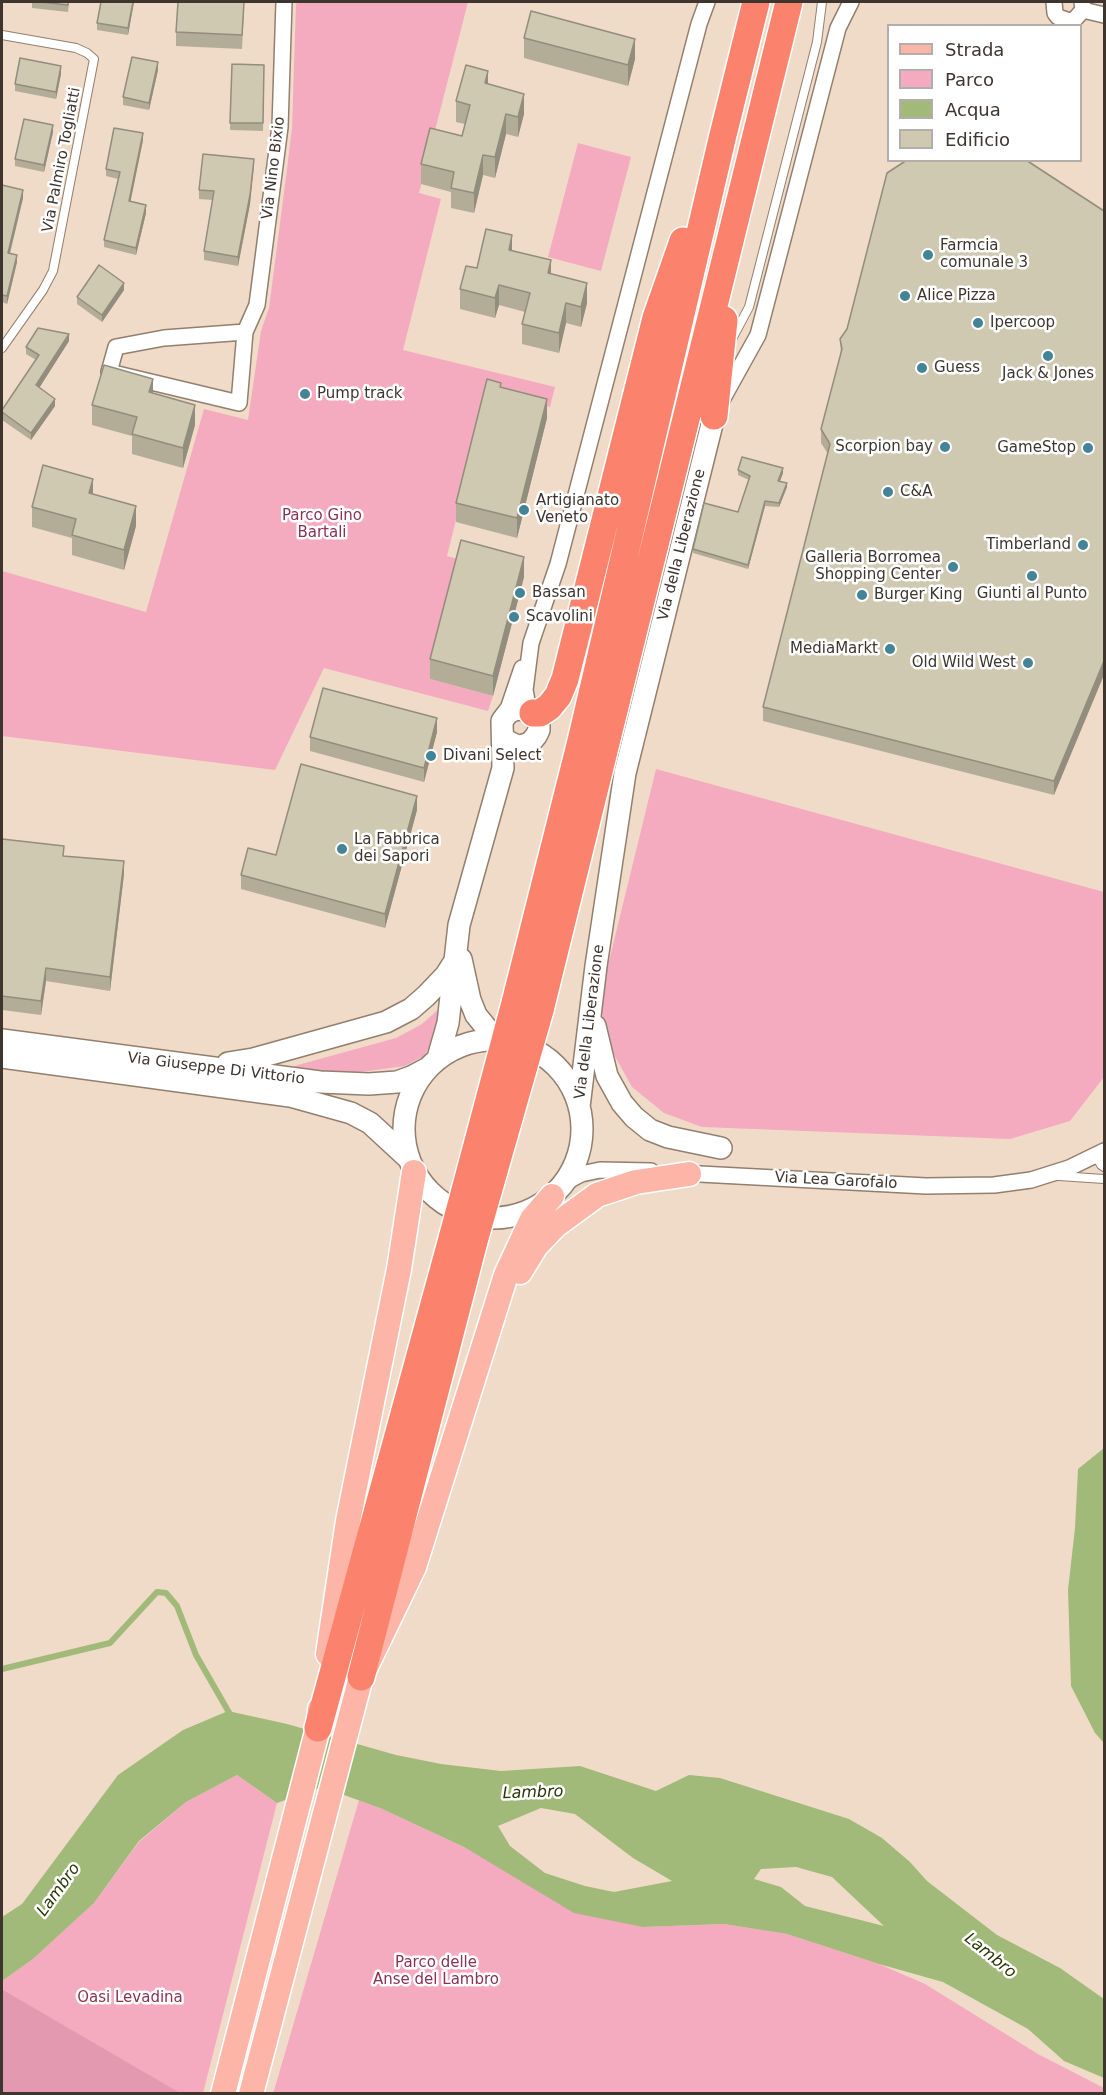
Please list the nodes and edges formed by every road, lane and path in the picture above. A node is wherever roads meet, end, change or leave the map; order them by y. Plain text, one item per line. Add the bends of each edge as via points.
1 (284, 2) edge
2 (705, 2) edge
3 (756, 2) edge
4 (789, 2) edge
5 (822, 2) edge
6 (851, 2) edge
7 (1054, 2) edge
8 (1083, 6) edge
9 (1104, 15) edge
10 (2, 35) edge
11 (722, 139) junction
12 (731, 238) junction
13 (245, 332) junction
14 (2, 348) edge
15 (721, 361) junction
16 (714, 416) junction
17 (531, 643) junction
18 (532, 713) junction
19 (505, 725) junction
20 (530, 743) junction
21 (495, 799) junction
22 (457, 938) junction
23 (453, 964) junction
24 (528, 1006) junction
25 (591, 1011) junction
26 (2, 1040) edge
27 (502, 1041) junction
28 (2, 1057) edge
29 (433, 1063) junction
30 (209, 1066) junction
31 (579, 1107) junction
32 (721, 1148) dead end
33 (1101, 1158) edge
34 (411, 1165) junction
35 (689, 1174) junction
36 (1048, 1175) junction
37 (1104, 1179) edge
38 (558, 1190) junction
39 (464, 1238) junction
40 (470, 1387) junction
41 (361, 1677) junction
42 (318, 1728) junction
43 (223, 2094) edge
44 (251, 2094) edge

1 - 13 street, Via Nino Bixio via 280,127 257,305
2 - 17 street via 558,564
3 - 11 highway
4 - 12 highway
5 - 15 lane via 817,42 749,307
6 - 16 street, Via della Liberazione via 838,28 758,335
7 - 8 street via 1055,13 1062,20 1075,19
8 - 9 street
10 - 14 lane, Via Palmiro Togliatti via 76,48 94,59 53,271
11 - 18 highway via 656,318 565,679 549,707
11 - 24 highway via 581,741
12 - 15 highway
12 - 24 highway
13 - 13 street, Via Nino Bixio via 164,338 116,347 110,372 239,403
15 - 16 highway
16 - 25 main road, Via della Liberazione via 625,772
17 - 18 street via 525,690
17 - 19 street
18 - 19 main road via 519,708 510,711
18 - 20 main road via 539,730
19 - 20 main road via 507,741 515,745
19 - 21 main road via 503,768
20 - 21 main road via 504,778
21 - 22 main road
22 - 23 main road
22 - 27 main road via 476,1015
23 - 29 main road via 447,1023
23 - 30 main road via 411,1009 386,1022 253,1059
24 - 39 highway, bridge
25 - 31 main road, Via della Liberazione
25 - 32 main road via 607,1076 634,1117 650,1130 668,1137
26 - 30 main road, Via Giuseppe Di Vittorio
27 - 29 main road via 477,1041
27 - 31 main road via 533,1050 549,1060 570,1085
28 - 34 main road, Via Giuseppe Di Vittorio via 290,1096 351,1113 369,1123
29 - 30 main road, Via Giuseppe Di Vittorio via 404,1080 369,1084 320,1082
29 - 34 main road via 412,1092 406,1108 404,1142
31 - 38 main road via 581,1141 574,1164
33 - 36 street, Via Lea Garofalo
34 - 38 main road via 437,1200 468,1215 490,1219 534,1209
34 - 42 main road via 399,1269 348,1521
35 - 36 street, Via Lea Garofalo via 926,1186 994,1185
35 - 38 street, Via Lea Garofalo via 600,1170 581,1174
35 - 40 main road via 622,1185 597,1195 556,1225 526,1261 505,1297
36 - 37 lane
38 - 40 main road via 532,1219 515,1252
39 - 41 highway
39 - 42 highway
40 - 41 main road via 414,1567
41 - 44 main road
42 - 43 main road

